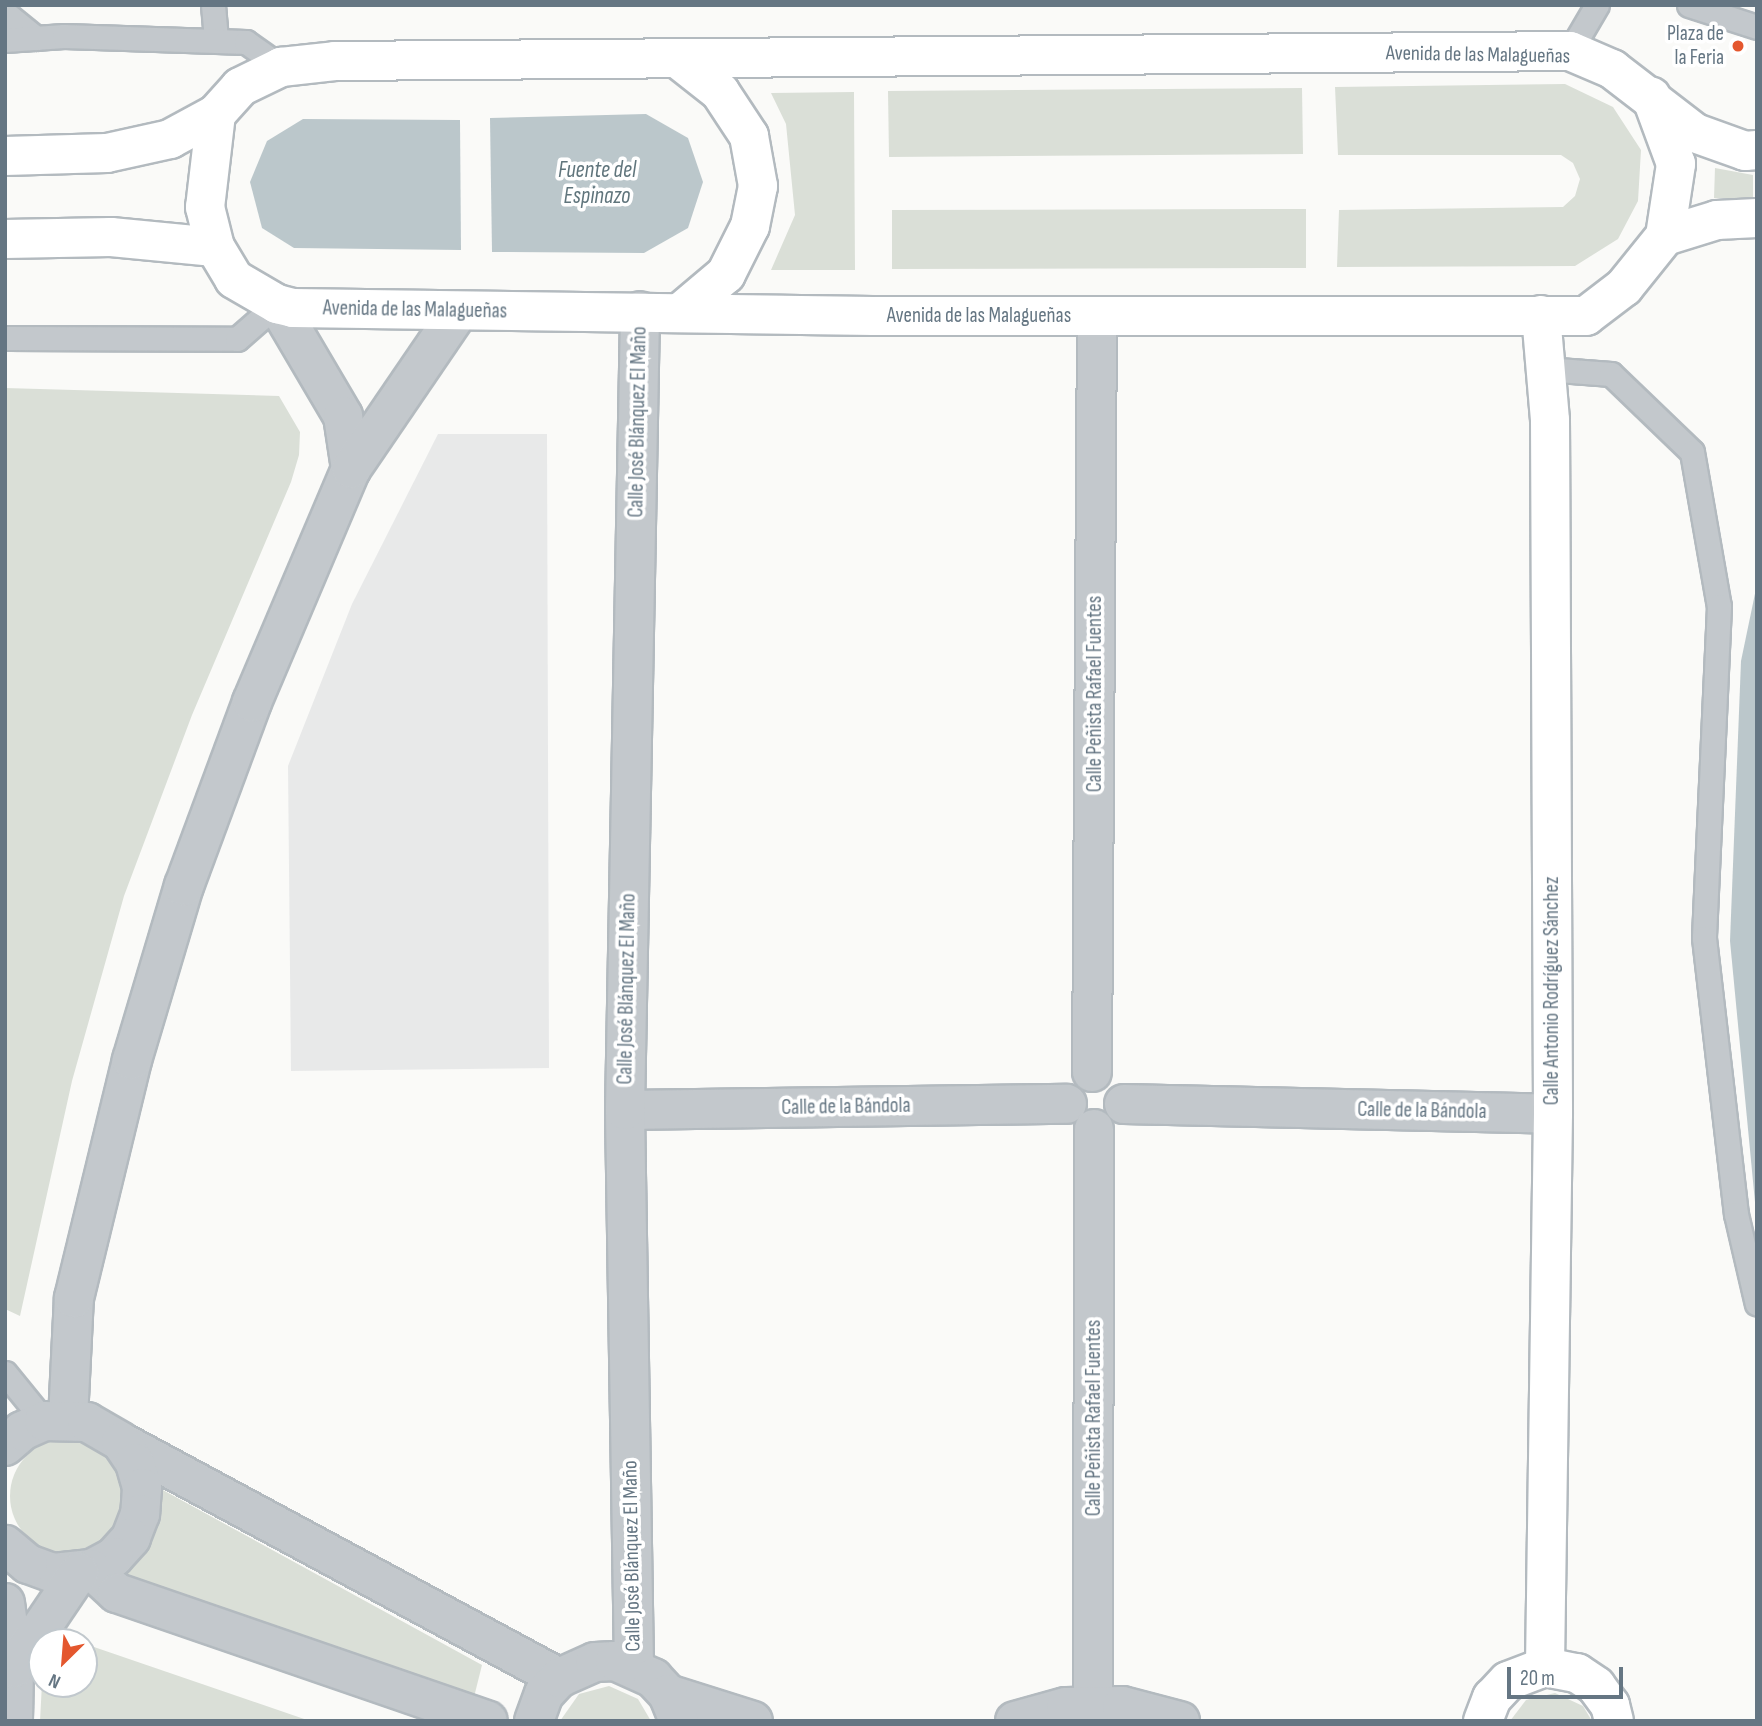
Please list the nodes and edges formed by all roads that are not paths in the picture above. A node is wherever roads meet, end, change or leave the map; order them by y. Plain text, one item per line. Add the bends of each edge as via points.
1 (213, 5) edge
2 (1597, 5) edge
3 (1689, 5) edge
4 (5, 13) edge
5 (1757, 27) edge
6 (36, 38) junction
7 (5, 40) edge
8 (216, 40) junction
9 (1570, 51) junction
10 (677, 58) junction
11 (281, 67) junction
12 (1651, 95) junction
13 (216, 114) junction
14 (1757, 150) edge
15 (5, 156) edge
16 (1757, 218) edge
17 (1665, 236) junction
18 (5, 239) edge
19 (215, 247) junction
20 (277, 304) junction
21 (640, 311) junction
22 (682, 311) junction
23 (458, 312) junction
24 (1541, 315) junction
25 (1097, 316) junction
26 (5, 338) edge
27 (1545, 369) junction
28 (351, 468) junction
29 (1092, 1072) junction
30 (1124, 1104) junction
31 (625, 1110) junction
32 (1553, 1114) junction
33 (1080, 1116) junction
34 (1757, 1304) edge
35 (5, 1373) edge
36 (56, 1420) junction
37 (121, 1442) junction
38 (5, 1446) edge
39 (6, 1553) edge
40 (85, 1571) junction
41 (5, 1603) edge
42 (634, 1666) junction
43 (1545, 1667) junction
44 (15, 1668) junction
45 (559, 1678) junction
46 (673, 1707) edge
47 (1093, 1707) junction
48 (13, 1721) edge
49 (488, 1721) edge
50 (534, 1721) edge
51 (753, 1721) edge
52 (1015, 1721) edge
53 (1180, 1721) edge
54 (1483, 1721) edge
55 (1614, 1721) edge

1 - 8 lane
2 - 9 lane
3 - 5 lane
4 - 6 lane
6 - 7 lane
6 - 8 lane
8 - 11 lane via 246,42
9 - 10 main road, Avenida de las Malagueñas
9 - 12 main road, Avenida de las Malagueñas via 1612,69
10 - 11 main road, Avenida de las Malagueñas via 335,61
10 - 22 main road via 720,92 749,136 758,186 750,226 726,274
11 - 13 main road, Avenida de las Malagueñas via 240,87
12 - 14 main road, Avenida de las Malagueñas via 1695,133 1745,151
12 - 17 main road via 1676,164
13 - 15 main road, Avenida de las Malagueñas via 170,139 107,153
13 - 19 main road, Avenida de las Malagueñas via 205,208
16 - 17 main road via 1717,220
17 - 24 main road, Avenida de las Malagueñas via 1624,287 1586,316
18 - 19 main road via 111,237
19 - 20 main road, Avenida de las Malagueñas via 234,279
20 - 23 main road, Avenida de las Malagueñas
20 - 26 lane via 237,339
20 - 28 street via 343,416
21 - 22 main road, Avenida de las Malagueñas
21 - 23 main road, Avenida de las Malagueñas
21 - 31 street, Calle José Blánquez El Maño
22 - 25 main road, Avenida de las Malagueñas
23 - 28 street
24 - 25 main road, Avenida de las Malagueñas
24 - 27 main road, Calle Antonio Rodríguez Sánchez
25 - 29 street, Calle Peñista Rafael Fuentes
27 - 32 main road, Calle Antonio Rodríguez Sánchez via 1550,421
27 - 34 lane via 1611,374 1692,452 1719,606 1704,938 1736,1214
28 - 36 street via 234,751 184,886 136,1047 74,1298
29 - 30 street via 1102,1072 1118,1083
29 - 33 street via 1072,1082
30 - 32 street, Calle de la Bándola
30 - 33 street via 1111,1124
31 - 33 street, Calle de la Bándola
31 - 42 street, Calle José Blánquez El Maño
32 - 43 main road, Calle Antonio Rodríguez Sánchez
33 - 47 street, Calle Peñista Rafael Fuentes
35 - 36 lane
36 - 37 street via 105,1430
36 - 38 street
37 - 40 street via 135,1463 142,1488 141,1514 131,1538 114,1557
37 - 45 street
39 - 40 street via 53,1573
40 - 44 street
40 - 49 street via 117,1594
41 - 44 street
42 - 45 street via 595,1661
42 - 46 street
43 - 54 main road via 1508,1681 1492,1698
43 - 55 main road via 1577,1673 1596,1686
44 - 48 street
45 - 50 street via 544,1694
46 - 51 street
47 - 52 street via 1066,1707
47 - 53 street via 1122,1706

